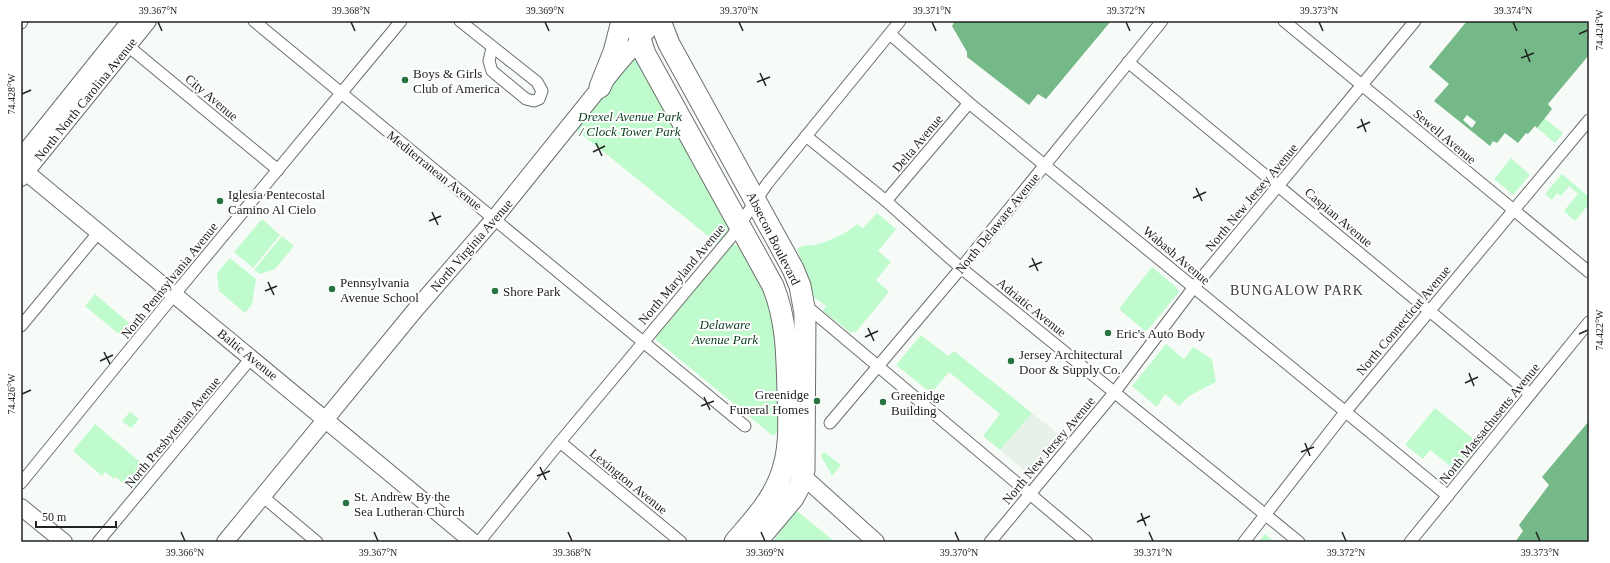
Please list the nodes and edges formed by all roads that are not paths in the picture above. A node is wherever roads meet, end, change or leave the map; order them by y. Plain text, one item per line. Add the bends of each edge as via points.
1 (130, 21) edge
2 (148, 21) edge
3 (254, 21) edge
4 (401, 21) edge
5 (460, 21) edge
6 (622, 21) edge
7 (634, 21) edge
8 (658, 21) edge
9 (900, 21) edge
10 (1162, 21) edge
11 (1284, 21) edge
12 (1415, 21) edge
13 (890, 34) junction
14 (640, 41) junction
15 (128, 46) junction
16 (492, 48) junction
17 (1128, 62) junction
18 (1362, 85) junction
19 (600, 87) junction
20 (341, 93) junction
21 (969, 103) junction
22 (1589, 120) edge
23 (806, 136) junction
24 (1045, 163) junction
25 (22, 169) edge
26 (278, 170) junction
27 (1278, 185) junction
28 (755, 200) junction
29 (886, 201) junction
30 (1513, 210) junction
31 (494, 219) junction
32 (739, 225) junction
33 (98, 233) junction
34 (962, 268) junction
35 (1589, 272) edge
36 (1194, 287) junction
37 (174, 295) junction
38 (804, 304) junction
39 (1430, 310) junction
40 (1589, 322) edge
41 (21, 326) edge
42 (643, 342) junction
43 (252, 357) junction
44 (879, 365) junction
45 (1114, 393) junction
46 (1530, 394) junction
47 (1346, 412) junction
48 (326, 418) junction
49 (830, 423) dead end
50 (745, 426) dead end
51 (560, 442) junction
52 (786, 461) junction
53 (803, 477) junction
54 (21, 483) edge
55 (1029, 494) junction
56 (262, 496) junction
57 (1448, 496) junction
58 (21, 507) edge
59 (1266, 515) junction
60 (64, 542) edge
61 (98, 542) edge
62 (225, 542) edge
63 (317, 542) edge
64 (473, 542) edge
65 (479, 542) edge
66 (682, 542) edge
67 (735, 542) edge
68 (756, 542) edge
69 (876, 542) edge
70 (990, 542) edge
71 (1087, 542) edge
72 (1244, 542) edge
73 (1299, 542) edge
74 (1410, 542) edge

1 - 25 street, North North Carolina Avenue
2 - 15 street, North North Carolina Avenue
3 - 20 street, Mediterranean Avenue
4 - 20 street, North Pennsylvania Avenue
5 - 16 street
6 - 19 highway via 614,52
7 - 14 highway, Absecon Boulevard
8 - 14 street, North Virginia Avenue
8 - 28 highway, Absecon Boulevard
9 - 13 street, North Maryland Avenue
10 - 17 street, North Delaware Avenue
11 - 18 street, Sewell Avenue
12 - 18 street, North New Jersey Avenue
13 - 21 street, Wabash Avenue
13 - 23 street, North Maryland Avenue
14 - 19 street, North Virginia Avenue
14 - 32 highway, Absecon Boulevard via 649,62
15 - 25 street, North North Carolina Avenue
15 - 26 street, City Avenue
16 - 16 street via 489,61 492,71 526,99 539,99 542,91 537,82
17 - 24 street, North Delaware Avenue
17 - 27 street, Caspian Avenue
18 - 27 street, North New Jersey Avenue
18 - 30 street, Sewell Avenue
19 - 31 street, North Virginia Avenue
20 - 26 street, North Pennsylvania Avenue
20 - 31 street, Mediterranean Avenue
21 - 24 street, Wabash Avenue
21 - 29 street, Delta Avenue
22 - 30 street, North Connecticut Avenue
23 - 28 street, North Maryland Avenue
23 - 29 street, Adriatic Avenue
24 - 34 street, North Delaware Avenue
24 - 36 street, Wabash Avenue
25 - 33 street, Baltic Avenue
26 - 37 street, North Pennsylvania Avenue
27 - 36 street, North New Jersey Avenue
27 - 39 street, Caspian Avenue
28 - 32 street, North Maryland Avenue
28 - 38 highway, Absecon Boulevard via 795,274
29 - 34 street, Adriatic Avenue
30 - 35 street, Sewell Avenue
30 - 39 street, North Connecticut Avenue
31 - 42 street, Mediterranean Avenue
31 - 48 street, North Virginia Avenue
32 - 42 street, North Maryland Avenue
32 - 52 highway, Absecon Boulevard via 773,286 782,315 789,422
33 - 37 street, Baltic Avenue
33 - 41 street
34 - 44 street, North Delaware Avenue
34 - 45 street, Adriatic Avenue
36 - 45 street, North New Jersey Avenue
36 - 47 street, Wabash Avenue
37 - 43 street, Baltic Avenue
37 - 54 street, North Pennsylvania Avenue
38 - 44 street
38 - 53 highway, Absecon Boulevard
39 - 46 street, Caspian Avenue
39 - 47 street, North Connecticut Avenue
40 - 46 street, North Massachusetts Avenue
42 - 50 street, Mediterranean Avenue
42 - 51 street, North Maryland Avenue
43 - 48 street, Baltic Avenue
43 - 61 street, North Presbyterian Avenue
44 - 49 street, North Delaware Avenue
44 - 55 street
45 - 55 street, North New Jersey Avenue
45 - 59 street, Adriatic Avenue
46 - 57 street, North Massachusetts Avenue
47 - 57 street, Wabash Avenue
47 - 59 street, North Connecticut Avenue
48 - 56 street, North Virginia Avenue
48 - 64 street, Baltic Avenue
51 - 65 street, North Maryland Avenue
51 - 66 street, Lexington Avenue
52 - 53 street
52 - 67 highway via 770,498
53 - 68 highway via 793,498
53 - 69 street
55 - 70 street, North New Jersey Avenue
55 - 71 street
56 - 62 street, North Virginia Avenue
56 - 63 street
57 - 74 street, North Massachusetts Avenue
58 - 60 street
59 - 72 street, North Connecticut Avenue
59 - 73 street, Adriatic Avenue

